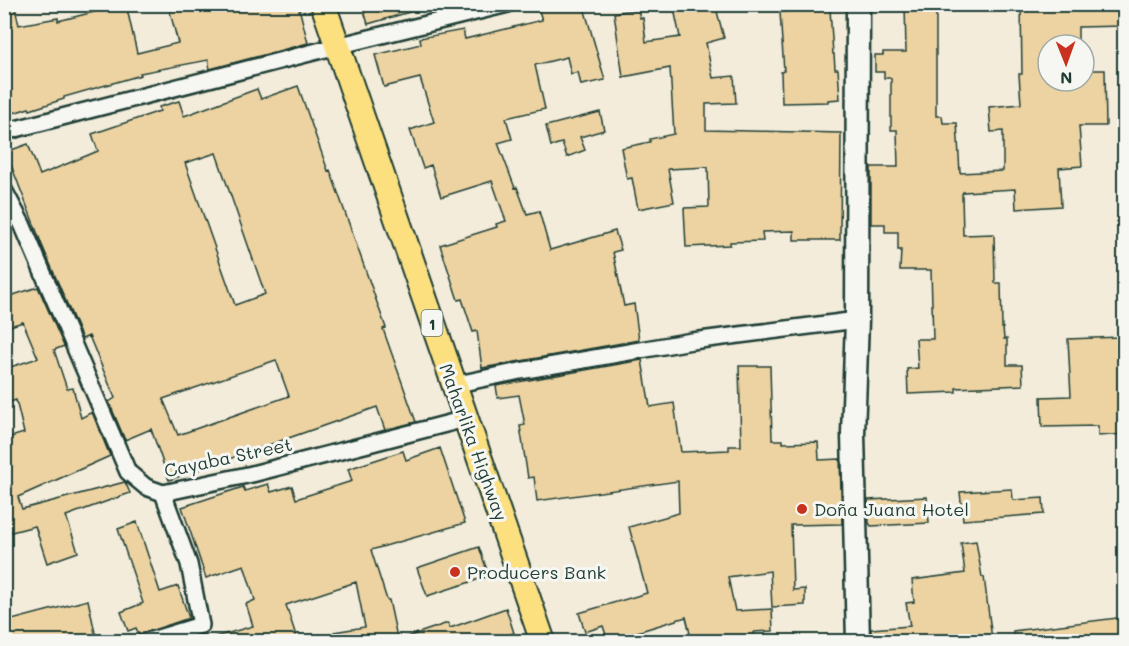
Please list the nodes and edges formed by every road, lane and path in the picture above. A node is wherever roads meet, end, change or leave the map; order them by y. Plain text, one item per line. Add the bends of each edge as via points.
1 (323, 4) edge
2 (508, 4) edge
3 (858, 4) edge
4 (463, 10) edge
5 (337, 46) junction
6 (4, 132) edge
7 (4, 190) edge
8 (857, 320) junction
9 (453, 385) junction
10 (465, 419) junction
11 (163, 493) junction
12 (145, 642) edge
13 (543, 642) edge
14 (858, 642) edge

1 - 5 main road, Maharlika Highway / 1
2 - 4 street
3 - 8 street
4 - 5 street
5 - 6 street
5 - 9 main road, Maharlika Highway / 1
7 - 11 street, Cayaba Street via 128,472 146,487
8 - 9 street via 692,341
8 - 14 street via 853,434
9 - 10 main road, Maharlika Highway / 1
10 - 11 street, Cayaba Street
10 - 13 main road, Maharlika Highway / 1
11 - 12 street via 189,564 201,625

